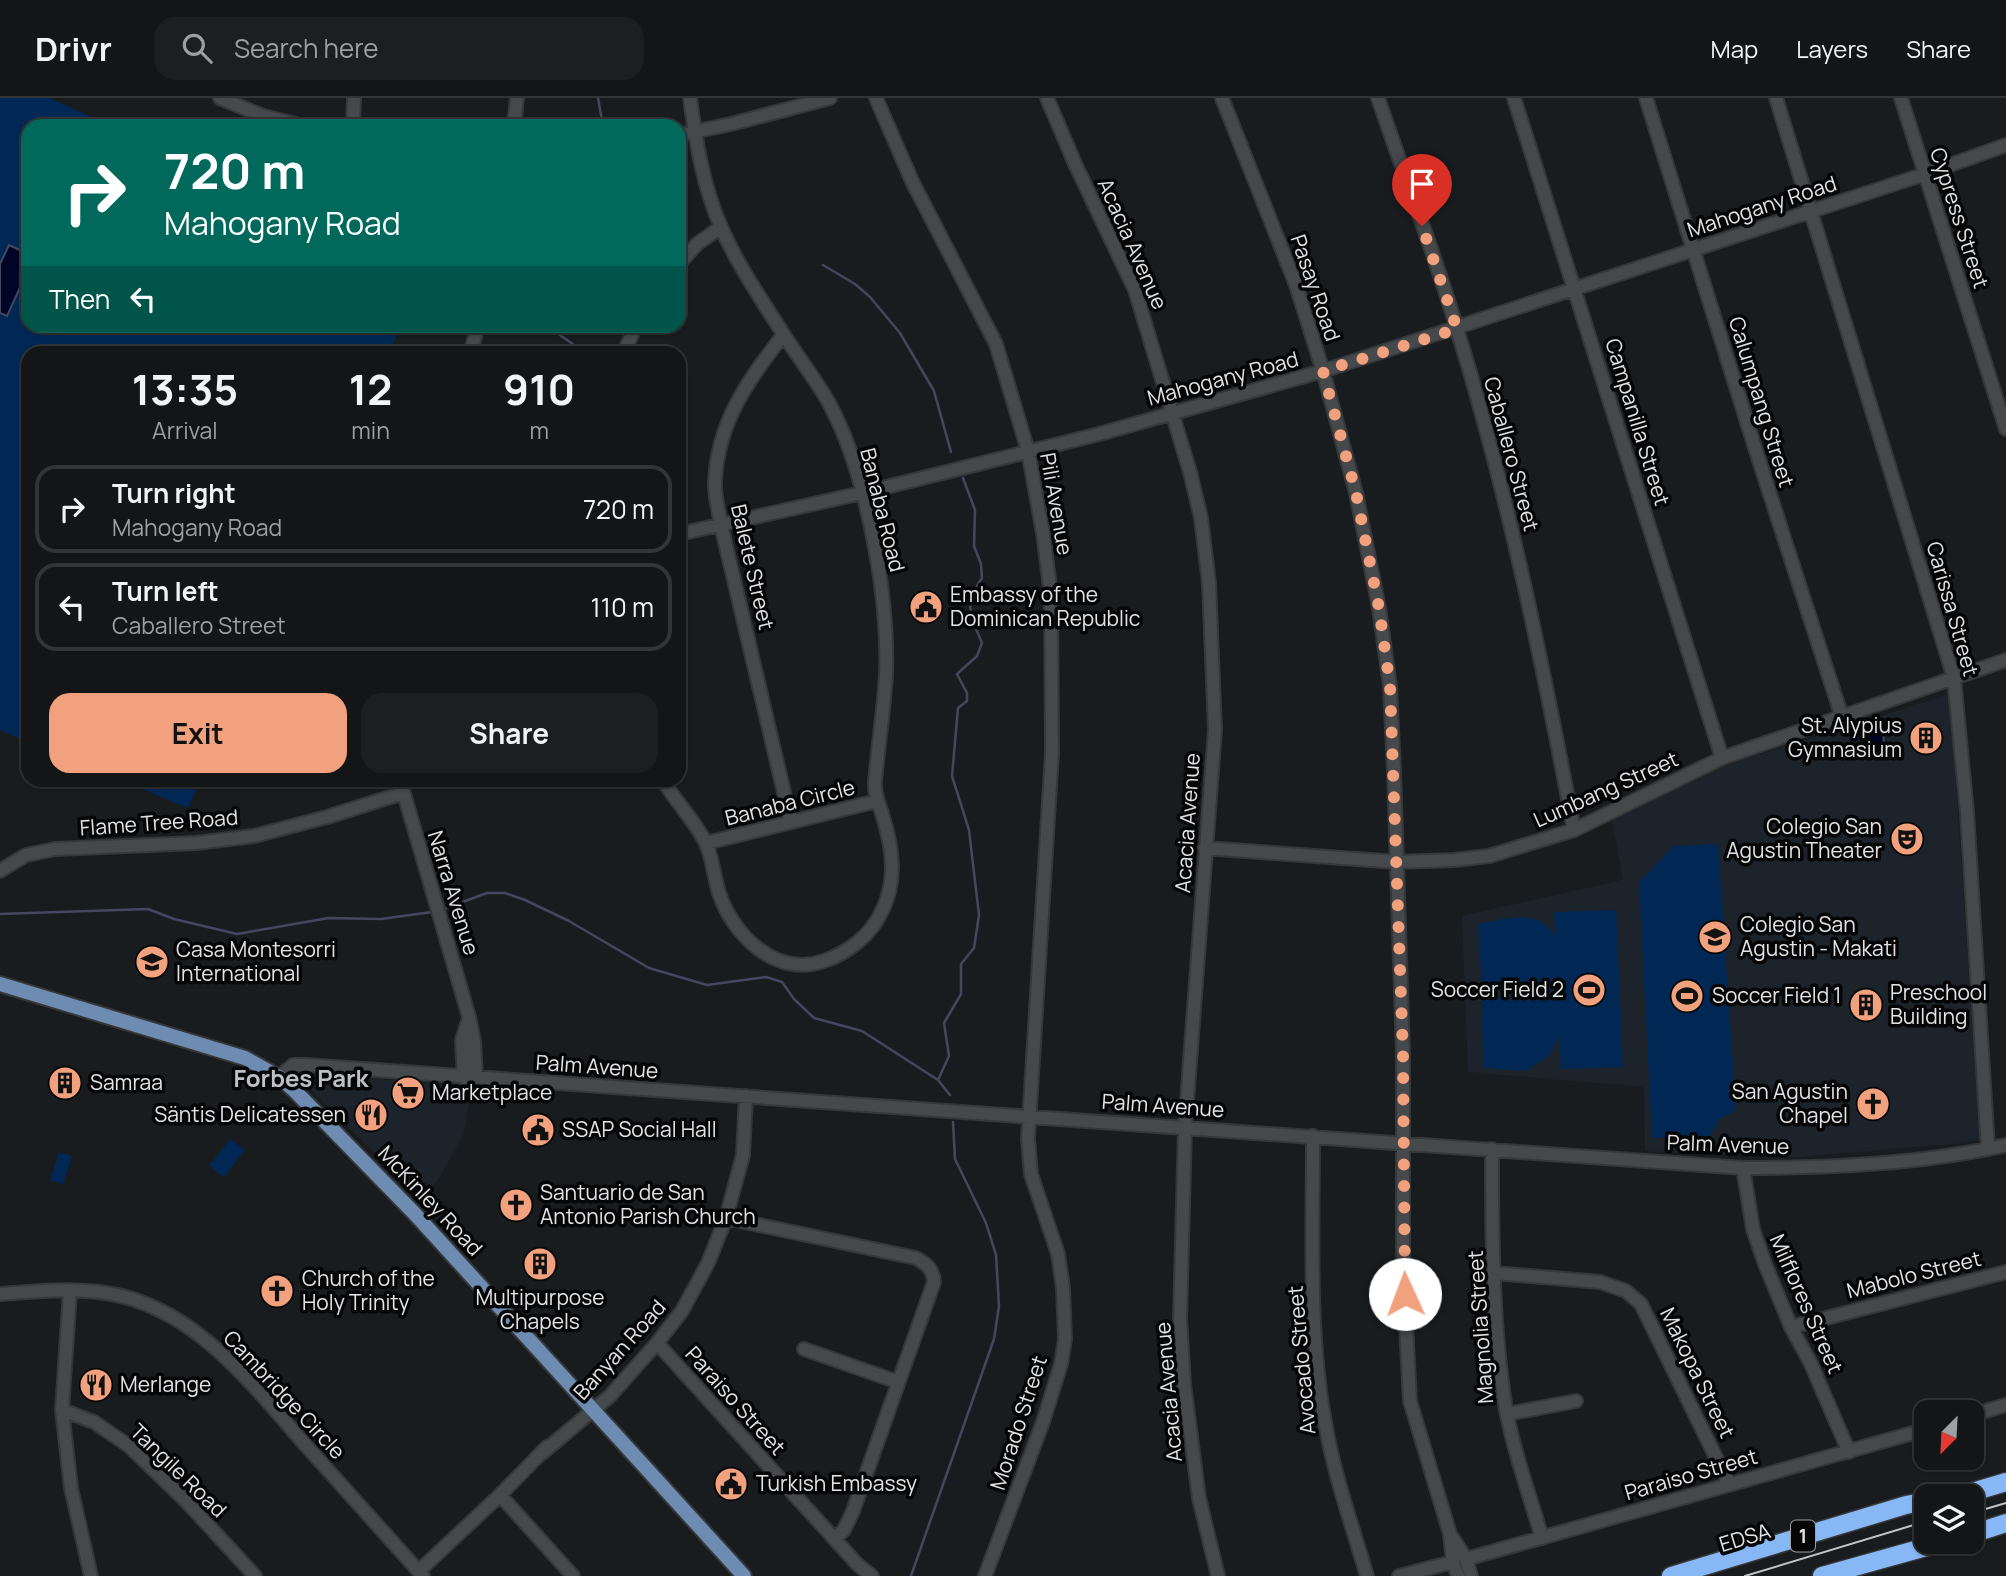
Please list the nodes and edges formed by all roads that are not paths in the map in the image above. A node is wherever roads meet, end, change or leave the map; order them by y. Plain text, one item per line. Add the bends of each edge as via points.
1 (220, 98) edge
2 (354, 98) edge
3 (517, 98) edge
4 (690, 98) edge
5 (830, 98) edge
6 (876, 98) edge
7 (1047, 98) edge
8 (1222, 98) edge
9 (1378, 98) edge
10 (1514, 98) edge
11 (1646, 98) edge
12 (1776, 98) edge
13 (1901, 98) edge
14 (275, 119) edge
15 (353, 119) edge
16 (515, 119) edge
17 (694, 132) junction
18 (686, 134) edge
19 (2006, 145) edge
20 (1925, 174) junction
21 (1810, 212) junction
22 (721, 227) junction
23 (1694, 250) junction
24 (686, 256) edge
25 (1576, 288) junction
26 (1457, 329) junction
27 (783, 335) junction
28 (1323, 371) junction
29 (1174, 412) junction
30 (2006, 429) edge
31 (1028, 451) junction
32 (862, 493) junction
33 (721, 525) junction
34 (686, 532) edge
35 (2006, 660) edge
36 (1954, 678) junction
37 (1842, 717) junction
38 (1722, 758) junction
39 (402, 787) edge
40 (668, 787) edge
41 (877, 801) junction
42 (792, 822) junction
43 (1574, 830) junction
44 (706, 843) junction
45 (1205, 848) junction
46 (1397, 862) junction
47 (0, 870) edge
48 (0, 984) edge
49 (317, 1067) junction
50 (279, 1077) junction
51 (470, 1078) junction
52 (295, 1091) junction
53 (746, 1096) junction
54 (1029, 1115) junction
55 (1185, 1128) junction
56 (1313, 1136) junction
57 (1404, 1143) junction
58 (2006, 1145) edge
59 (1493, 1149) junction
60 (1988, 1149) junction
61 (1743, 1168) junction
62 (726, 1218) junction
63 (2006, 1272) edge
64 (1495, 1273) junction
65 (70, 1291) junction
66 (0, 1294) edge
67 (1791, 1327) junction
68 (657, 1343) junction
69 (804, 1349) dead end
70 (898, 1382) junction
71 (1576, 1401) dead end
72 (2006, 1405) edge
73 (595, 1409) junction
74 (62, 1410) junction
75 (1984, 1411) edge
76 (1507, 1414) junction
77 (1914, 1433) edge
78 (1849, 1452) junction
79 (2006, 1482) edge
80 (1729, 1484) junction
81 (1984, 1489) edge
82 (500, 1495) junction
83 (1914, 1504) edge
84 (1914, 1510) edge
85 (2006, 1523) edge
86 (1984, 1530) edge
87 (835, 1538) junction
88 (1542, 1538) junction
89 (1914, 1550) edge
90 (1925, 1554) edge
91 (1460, 1560) junction
92 (421, 1573) edge
93 (1681, 1575) edge
94 (91, 1576) edge
95 (255, 1576) edge
96 (573, 1576) edge
97 (744, 1576) edge
98 (872, 1576) edge
99 (985, 1576) edge
100 (1218, 1576) edge
101 (1367, 1576) edge
102 (1399, 1576) edge
103 (1458, 1576) edge
104 (1471, 1576) edge
105 (1822, 1576) edge
106 (1856, 1576) edge

1 - 14 street
2 - 15 street
3 - 16 street
4 - 17 street, Banaba Road
5 - 17 street
6 - 31 street, Pili Avenue via 912,181 996,344
7 - 29 street, Acacia Avenue via 1135,290
8 - 28 street, Pasay Road via 1296,285
9 - 26 street, Caballero Street
10 - 25 street, Campanilla Street
11 - 23 street, Calumpang Street
12 - 21 street, Carissa Street
13 - 20 street, Cypress Street
17 - 18 street
17 - 22 street, Banaba Road
19 - 20 street, Mahogany Road
20 - 21 street, Mahogany Road
20 - 30 street, Cypress Street
21 - 23 street, Mahogany Road
21 - 36 street, Carissa Street
22 - 24 street
22 - 27 street, Banaba Road
23 - 25 street, Mahogany Road
23 - 37 street, Calumpang Street
25 - 26 street, Mahogany Road
25 - 38 street, Campanilla Street
26 - 28 street, Mahogany Road
26 - 43 street, Caballero Street via 1524,577
27 - 32 street, Banaba Road via 830,405
27 - 33 street, Balete Street via 747,383 724,428 715,484
28 - 29 street, Mahogany Road
28 - 46 street, Pasay Road via 1351,470 1379,608 1390,686
29 - 31 street, Mahogany Road
29 - 45 street, Acacia Avenue via 1201,519 1209,583 1214,730
31 - 32 street, Mahogany Road
31 - 54 street, Pili Avenue via 1051,595 1052,700
32 - 33 street, Mahogany Road
32 - 41 street, Banaba Road via 880,579 885,630 883,721 874,785
33 - 34 street, Mahogany Road
33 - 42 street, Balete Street
35 - 36 street, Lumbang Street
36 - 37 street, Lumbang Street
36 - 60 street, Carissa Street
37 - 38 street, Lumbang Street
38 - 43 street, Lumbang Street
39 - 47 street, Flame Tree Road via 327,817 254,836 195,844 55,849 26,855
39 - 51 street, Narra Avenue via 469,1017 474,1041
40 - 44 street
41 - 42 street, Banaba Circle
41 - 44 street, Banaba Circle via 893,868 887,902 861,939 814,965 778,961 741,934 720,894
42 - 44 street, Banaba Circle
43 - 46 street, Lumbang Street via 1489,856
45 - 46 street, Lumbang Street
45 - 55 street, Acacia Avenue
46 - 57 street, Pasay Road
48 - 50 main road, McKinley Road via 245,1058
49 - 50 street, Palm Avenue via 293,1065
49 - 51 street, Palm Avenue
49 - 52 street via 295,1079
50 - 52 main road, McKinley Road
51 - 53 street, Palm Avenue
52 - 73 main road, McKinley Road
53 - 54 street, Palm Avenue
53 - 62 street, Banyan Road via 743,1155
54 - 55 street, Palm Avenue
54 - 99 street, Morado Street via 1029,1165 1058,1254 1065,1339 1043,1422
55 - 56 street, Palm Avenue
55 - 100 street, Acacia Avenue via 1180,1319 1184,1384 1199,1498
56 - 57 street, Palm Avenue
56 - 101 street, Avocado Street via 1316,1337 1324,1421
57 - 59 street, Palm Avenue
57 - 91 street, Pasay Road via 1403,1267 1413,1409
58 - 60 street, Palm Avenue
59 - 61 street, Palm Avenue
59 - 64 street, Magnolia Street
60 - 61 street, Palm Avenue via 1899,1161
61 - 67 street, Milflores Street via 1753,1229
62 - 68 street, Banyan Road via 682,1311
62 - 70 street via 916,1258 928,1265 934,1282
63 - 67 street, Mabolo Street
64 - 76 street, Magnolia Street
64 - 80 street, Makopa Street via 1601,1282 1626,1291 1641,1304
65 - 66 street, Cambridge Circle
65 - 74 street
65 - 92 street, Cambridge Circle via 108,1293 146,1305 207,1340
67 - 78 street, Milflores Street
68 - 73 street, Banyan Road
68 - 87 street, Paraiso Street
69 - 70 street
70 - 87 street via 853,1511
71 - 76 street
72 - 75 street
73 - 82 street, Banyan Road via 549,1444
73 - 97 main road, McKinley Road
74 - 94 street via 71,1488
74 - 95 street, Tangile Road via 94,1422 129,1446
76 - 88 street, Magnolia Street
77 - 78 street, Paraiso Street
78 - 80 street, Paraiso Street
79 - 81 highway
80 - 88 street, Paraiso Street
82 - 92 street, Banyan Road
82 - 96 street
83 - 93 highway, 1
84 - 93 highway, EDSA / 1
85 - 86 highway
87 - 98 street, Paraiso Street
88 - 91 street, Paraiso Street
89 - 105 highway, 1
90 - 106 highway
91 - 102 street, Paraiso Street
91 - 103 street, Pasay Road
91 - 104 street, Pasay Road

